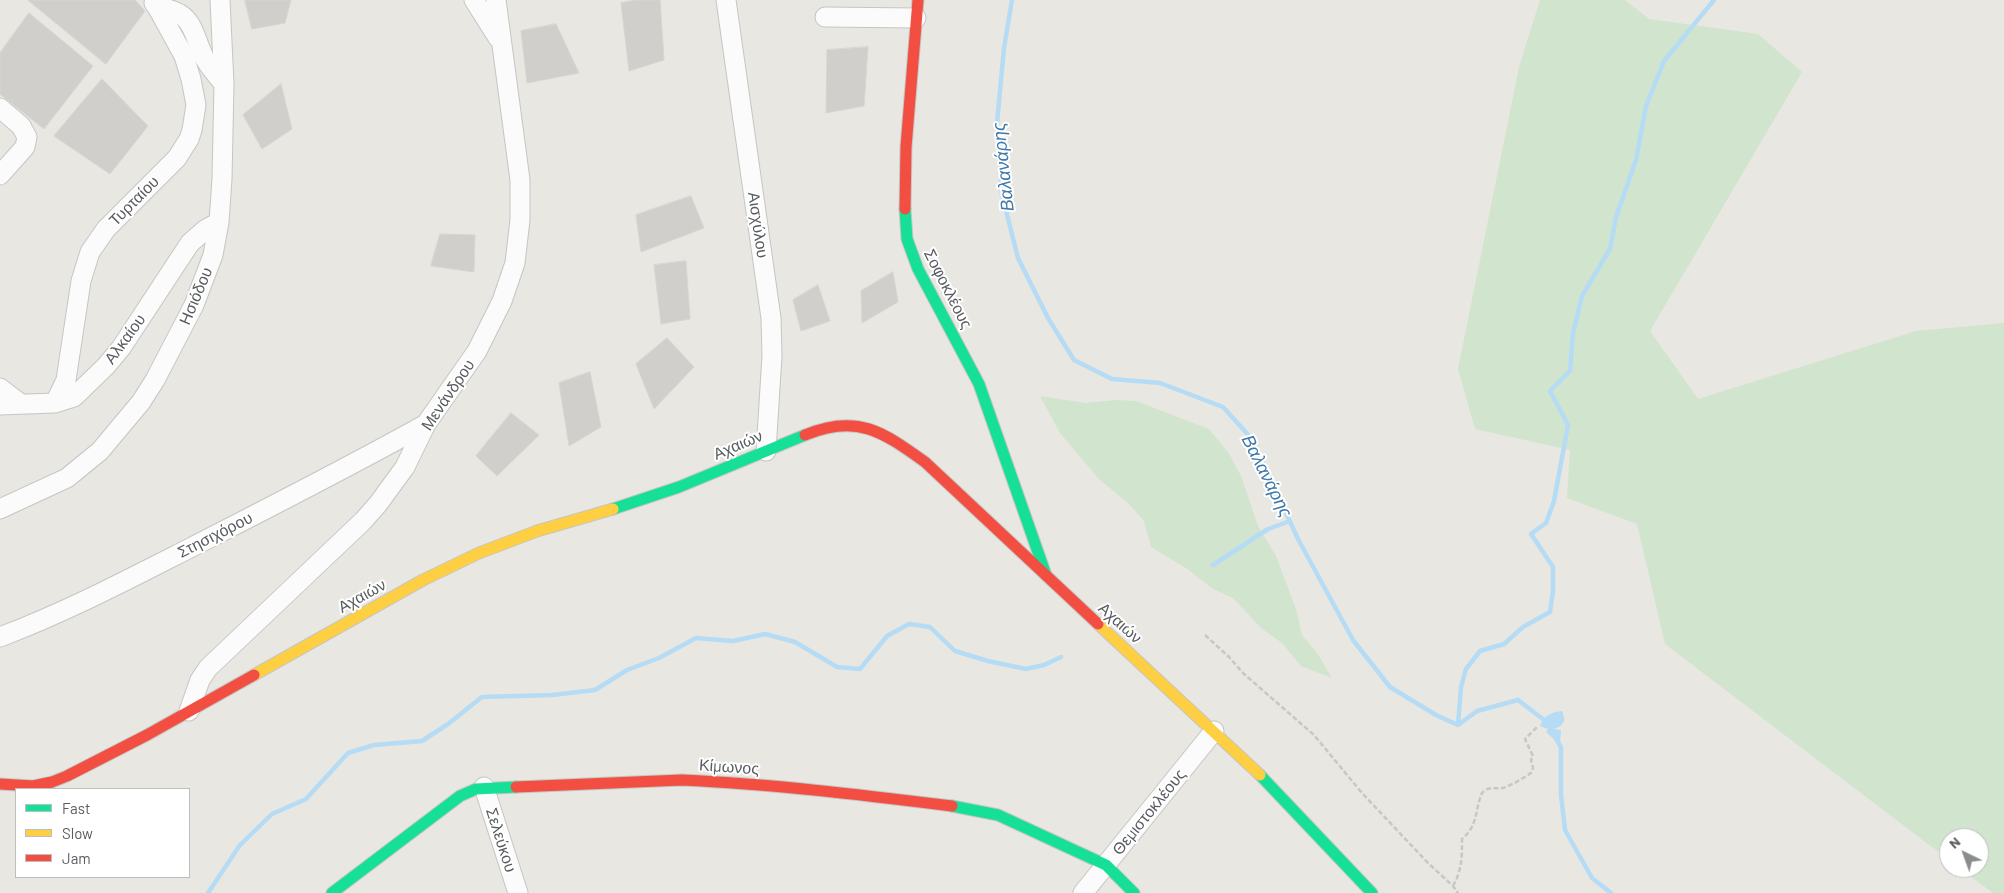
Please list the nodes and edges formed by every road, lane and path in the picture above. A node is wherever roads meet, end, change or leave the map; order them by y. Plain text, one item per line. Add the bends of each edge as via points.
1 (220, 0) edge
2 (474, 0) edge
3 (496, 0) edge
4 (726, 0) edge
5 (155, 4) edge
6 (917, 9) edge
7 (824, 17) dead end
8 (502, 43) junction
9 (224, 84) junction
10 (0, 108) edge
11 (0, 175) edge
12 (219, 222) junction
13 (0, 388) edge
14 (55, 403) junction
15 (22, 404) junction
16 (0, 405) edge
17 (426, 424) junction
18 (766, 451) junction
19 (0, 509) edge
20 (1047, 578) junction
21 (1205, 635) dead end
22 (0, 636) edge
23 (189, 711) junction
24 (1537, 727) dead end
25 (1214, 731) junction
26 (0, 784) edge
27 (484, 787) junction
28 (1106, 865) junction
29 (1453, 886) junction
30 (332, 893) edge
31 (518, 893) edge
32 (1083, 893) edge
33 (1134, 893) edge
34 (1372, 893) edge
35 (1458, 893) edge

1 - 9 street, Ησιόδου
2 - 8 street
3 - 8 street, Μενάνδρου
4 - 18 street, Αισχύλου via 771,318 773,342
5 - 9 street via 187,20 204,57
5 - 14 street, Τυρταίου via 184,56 192,79 196,105 192,130 177,158 106,229 86,261 66,380
6 - 7 street
6 - 20 main road, Σοφοκλέους via 906,147 904,201 907,239 918,269 979,384
8 - 17 street, Μενάνδρου via 520,180 515,263 486,336
9 - 12 street, Ησιόδου
10 - 11 street via 21,126 27,137 25,147
12 - 14 street, Αλκαίου via 190,243 106,366 74,397
12 - 19 street, Ησιόδου via 213,255 194,305 141,402 79,471
13 - 15 street
14 - 15 street, Αλκαίου
15 - 16 street, Αλκαίου
17 - 22 street, Στησιχόρου via 118,584 46,619
17 - 23 street, Μενάνδρου via 405,467 378,504 208,668
18 - 20 main road, Αχαιών via 830,426 856,425 876,431 900,443 925,462
18 - 23 main road, Αχαιών via 635,503 537,531 479,553 423,580
20 - 25 main road, Αχαιών
21 - 29 path via 1314,735 1362,793
23 - 26 main road, Αχαιών via 58,780 33,786
24 - 29 path via 1525,739 1533,756 1532,772 1506,787 1492,787 1482,793 1474,824 1462,839 1460,874
25 - 28 street, Θεμιστοκλέους
25 - 34 main road, Αχαιών
27 - 28 main road, Κίμωνος via 698,781 837,792 949,806 998,815
27 - 30 main road, Κίμωνος via 460,796
27 - 31 street, Σελεύκου
28 - 32 street, Θεμιστοκλέους
28 - 33 main road, Κίμωνος
29 - 35 path

